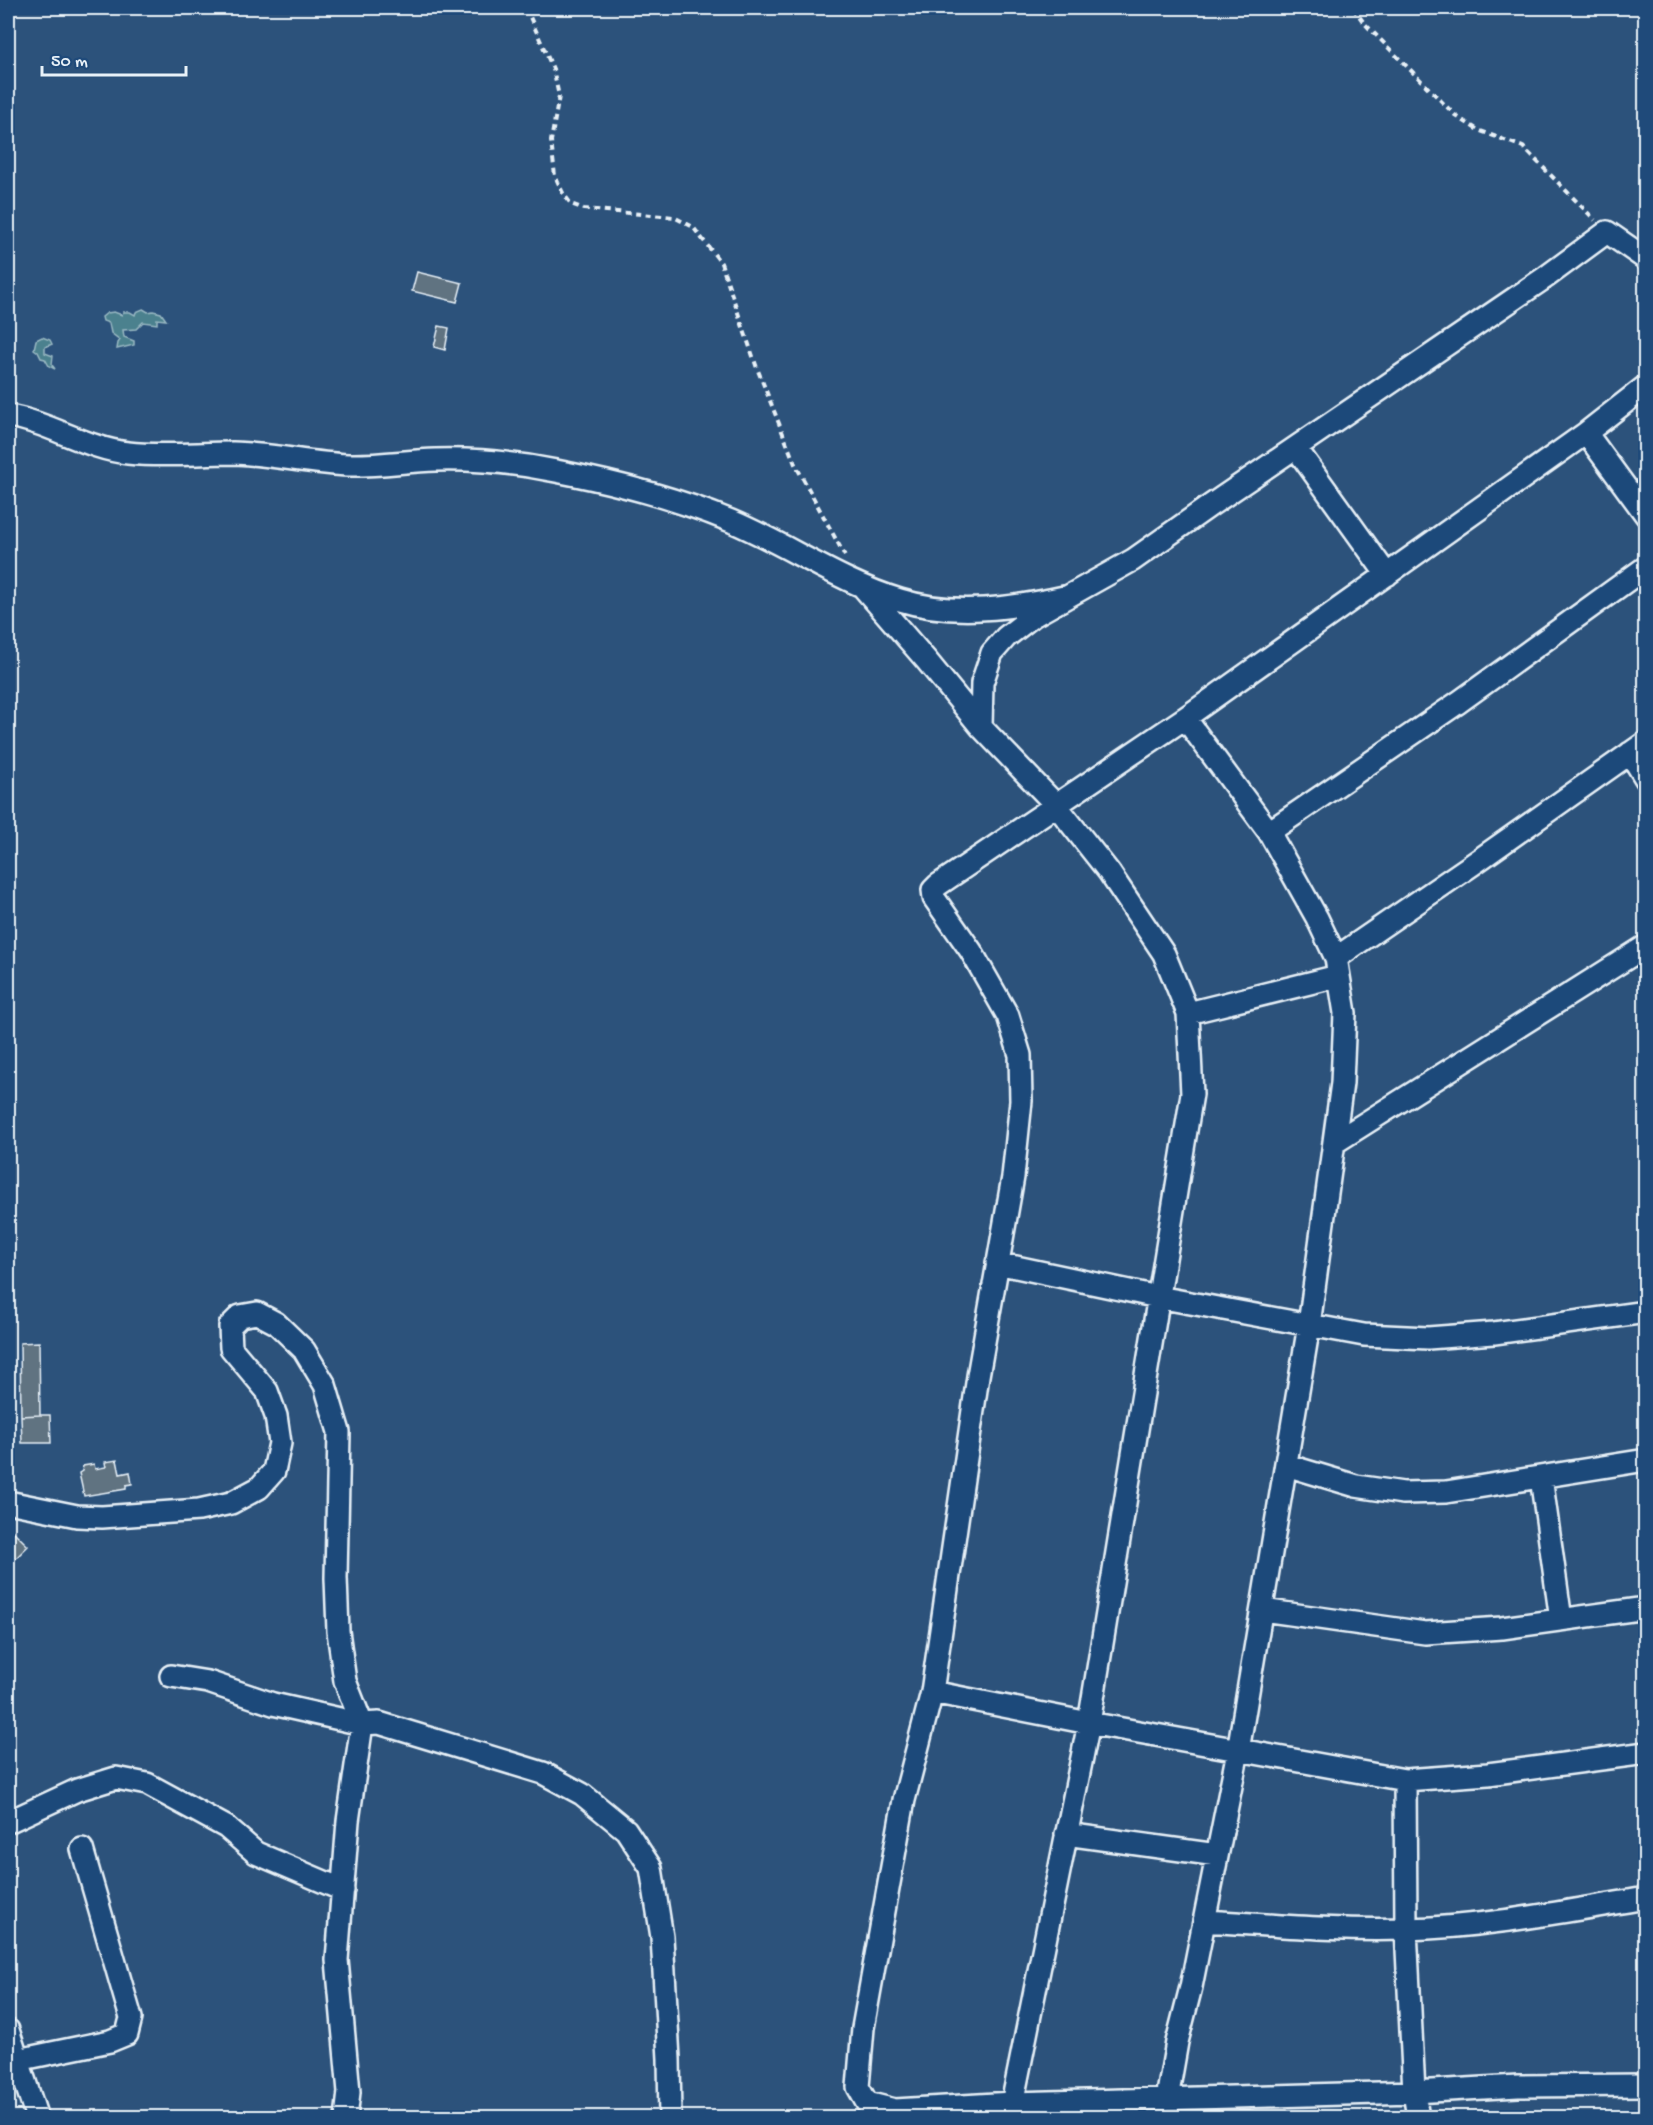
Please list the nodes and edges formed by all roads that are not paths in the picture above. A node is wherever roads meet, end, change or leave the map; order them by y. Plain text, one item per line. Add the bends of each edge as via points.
1 (1646, 259) edge
2 (1646, 386) edge
3 (8, 416) edge
4 (1586, 433) junction
5 (1296, 448) junction
6 (1646, 515) edge
7 (1646, 567) edge
8 (1387, 575) junction
9 (862, 586) junction
10 (1069, 596) junction
11 (1185, 718) junction
12 (981, 727) junction
13 (1638, 747) edge
14 (1646, 779) edge
15 (1056, 805) junction
16 (1269, 832) junction
17 (1646, 946) edge
18 (1337, 967) junction
19 (1188, 1013) junction
20 (1334, 1143) junction
21 (997, 1263) junction
22 (1158, 1297) junction
23 (1646, 1312) edge
24 (1309, 1325) junction
25 (1646, 1460) edge
26 (1286, 1465) junction
27 (1541, 1477) junction
28 (8, 1502) edge
29 (1646, 1608) edge
30 (1262, 1610) junction
31 (1561, 1620) junction
32 (171, 1676) dead end
33 (932, 1692) junction
34 (1089, 1723) junction
35 (362, 1724) junction
36 (1238, 1751) junction
37 (1646, 1753) edge
38 (1405, 1780) junction
39 (8, 1822) edge
40 (1066, 1834) junction
41 (82, 1849) dead end
42 (1217, 1855) junction
43 (343, 1890) junction
44 (1646, 1898) edge
45 (1204, 1921) junction
46 (1406, 1929) junction
47 (8, 2030) edge
48 (13, 2061) edge
49 (1646, 2085) edge
50 (1414, 2092) junction
51 (1167, 2099) junction
52 (1011, 2110) edge
53 (36, 2118) edge
54 (346, 2118) edge
55 (669, 2118) edge
56 (1418, 2118) edge

1 - 5 street via 1607,232
2 - 4 street
3 - 9 street via 125,453 233,453 348,465 479,461 555,470 674,501 731,521
4 - 6 street
4 - 8 street
5 - 8 street
5 - 10 street via 1133,560
7 - 16 street
8 - 11 street
9 - 10 street via 902,601 947,609 1021,606
9 - 12 street
10 - 12 street via 1034,616 992,653 981,682
11 - 15 street
11 - 16 street
12 - 15 street
13 - 14 street
13 - 18 street
15 - 19 street via 1109,872 1164,954
15 - 21 street via 933,890 934,898 971,951 1008,1016 1020,1055 1021,1101 1014,1167
16 - 18 street via 1317,918
17 - 20 street
18 - 19 street
18 - 20 street via 1345,1013
19 - 22 street via 1192,1094
20 - 24 street
21 - 22 street
21 - 33 street
22 - 24 street
22 - 34 street
23 - 24 street via 1428,1338 1364,1335
24 - 26 street
25 - 27 street
26 - 27 street via 1356,1486 1403,1493 1446,1492
26 - 30 street
27 - 31 street
28 - 35 street via 76,1516 102,1517 199,1510 231,1503 259,1488 274,1471 280,1443 276,1416 267,1391 231,1348 230,1326 240,1316 257,1314 276,1323 304,1350 325,1385 339,1432 338,1631 345,1681
29 - 31 street
30 - 31 street via 1425,1633
30 - 36 street
32 - 35 street via 208,1682 273,1704
33 - 34 street
33 - 52 street via 904,1800 862,2028 858,2087 867,2103 895,2110
34 - 36 street
34 - 40 street
35 - 43 street
35 - 55 street via 380,1723 543,1773 582,1794 626,1830 651,1868 662,1937
36 - 38 street
36 - 42 street
37 - 38 street via 1488,1774
38 - 46 street
39 - 43 street via 77,1790 116,1778 147,1784 226,1827 256,1853
40 - 42 street
40 - 52 street
41 - 48 street via 131,2018 126,2034 110,2041
42 - 45 street
43 - 54 street via 337,1960 348,2082
44 - 46 street via 1511,1919
45 - 46 street
45 - 51 street
46 - 50 street
47 - 48 street
48 - 53 street
49 - 50 street
50 - 51 street
50 - 56 street
51 - 52 street

